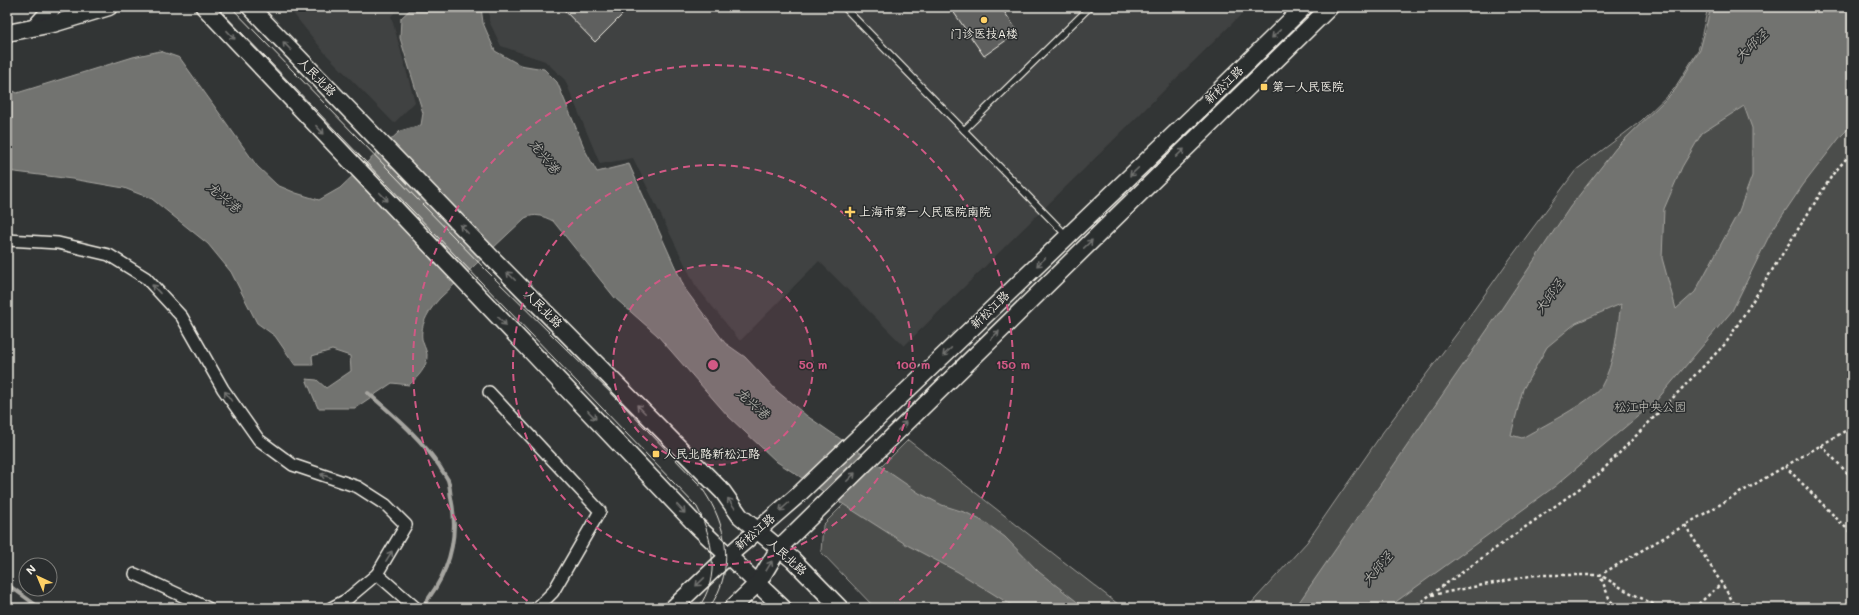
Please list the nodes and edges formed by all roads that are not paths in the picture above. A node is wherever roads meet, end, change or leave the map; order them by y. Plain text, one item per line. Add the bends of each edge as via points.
1 (53, 7) edge
2 (110, 7) edge
3 (204, 7) edge
4 (250, 7) edge
5 (844, 7) edge
6 (1090, 7) edge
7 (1303, 7) edge
8 (1330, 7) edge
9 (35, 27) junction
10 (7, 33) edge
11 (964, 130) junction
12 (1067, 236) junction
13 (7, 240) edge
14 (488, 392) dead end
15 (758, 530) junction
16 (779, 548) junction
17 (728, 556) junction
18 (135, 574) dead end
19 (378, 574) junction
20 (758, 583) junction
21 (415, 607) edge
22 (208, 608) edge
23 (331, 608) edge
24 (537, 608) edge
25 (673, 608) edge
26 (732, 608) edge
27 (784, 608) edge
28 (840, 608) edge

1 - 9 main road
2 - 9 main road
3 -> 17 main road
15 -> 4 main road, 人民北路 via 740,516 723,492 491,257
5 - 11 lane
6 - 11 lane
7 -> 12 main road, 新松江路
16 -> 8 main road, 新松江路
9 - 10 main road
11 - 12 lane
12 -> 15 main road, 新松江路
19 -> 13 street via 406,525 386,505 358,487 293,465 259,440 223,389 182,317 146,278 109,255 58,244
14 - 24 street via 600,511 553,592
15 - 16 main road, 人民北路
15 - 17 main road, 新松江路
20 -> 16 main road, 新松江路
16 - 28 main road, 人民北路
17 - 20 main road
17 -> 25 main road, 新松江路
18 - 22 street
19 - 21 street
19 - 23 street via 346,600
20 - 26 main road, 新松江路
20 - 27 main road

